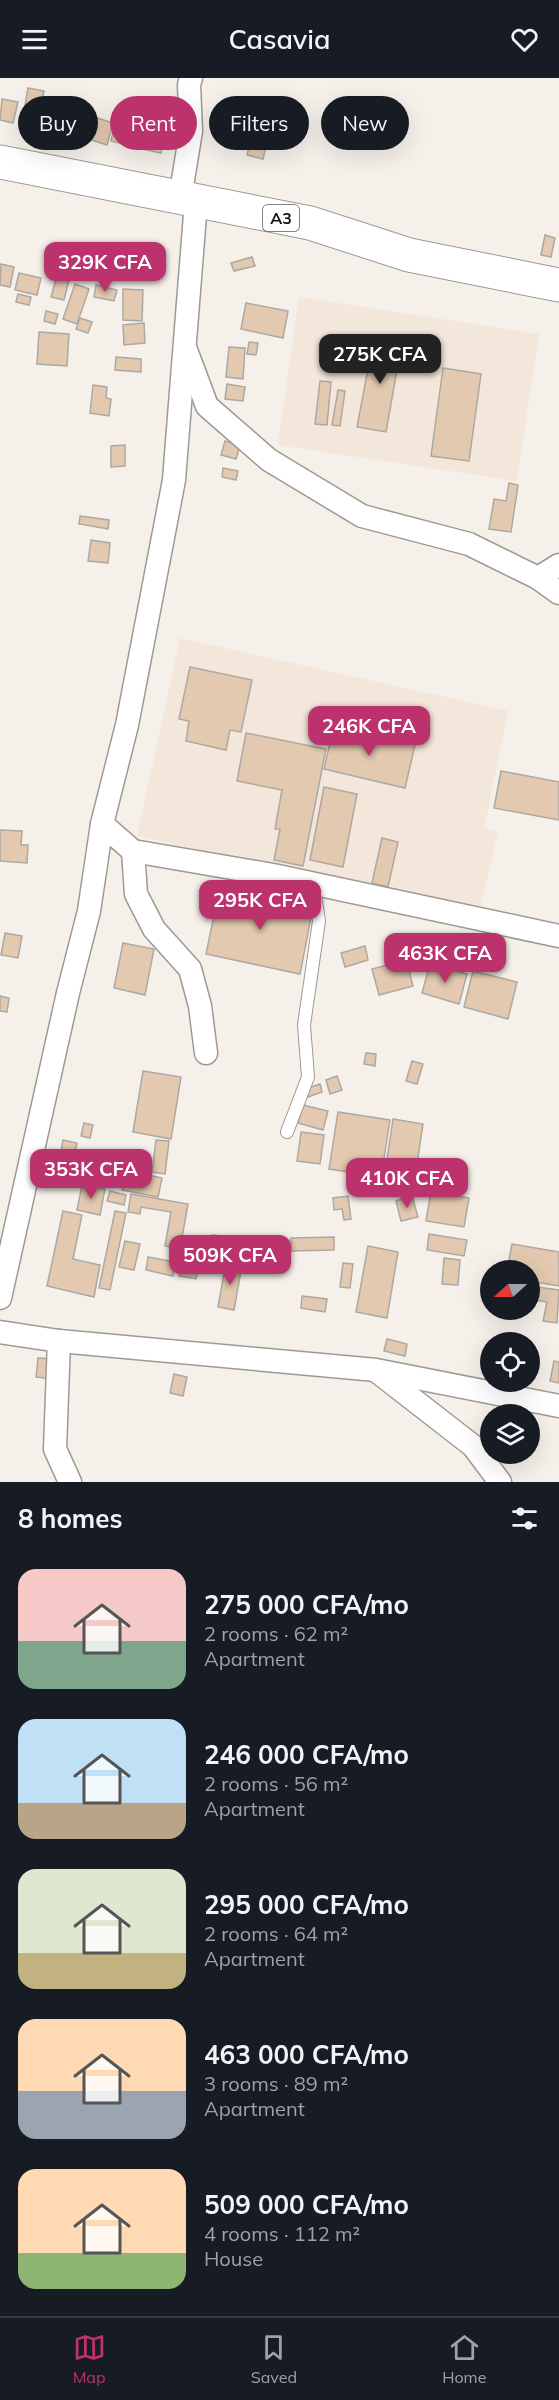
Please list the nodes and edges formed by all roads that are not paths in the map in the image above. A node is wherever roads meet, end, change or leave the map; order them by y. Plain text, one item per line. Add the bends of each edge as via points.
1 (191, 78) edge
2 (0, 162) edge
3 (188, 200) junction
4 (559, 285) edge
5 (184, 344) junction
6 (559, 565) edge
7 (538, 578) junction
8 (559, 593) edge
9 (102, 824) junction
10 (133, 851) junction
11 (313, 883) junction
12 (559, 936) edge
13 (206, 1053) dead end
14 (287, 1132) dead end
15 (0, 1298) edge
16 (0, 1332) edge
17 (59, 1341) junction
18 (376, 1370) junction
19 (559, 1406) edge
20 (70, 1482) edge
21 (500, 1482) edge

1 - 3 street
2 - 3 highway, A3
3 - 4 highway, A3 via 309,223 409,255
3 - 5 street
5 - 7 street via 207,406 269,460 362,516 469,544
5 - 9 street via 174,480 127,725
6 - 7 street
7 - 8 street
9 - 10 street
9 - 15 street via 89,911
10 - 11 street
10 - 13 street via 136,894 154,929 190,969
11 - 12 street
11 - 14 lane via 319,921 304,1024 308,1077
16 - 17 street
17 - 18 street
17 - 20 street via 55,1449
18 - 19 street
18 - 21 street via 473,1446

